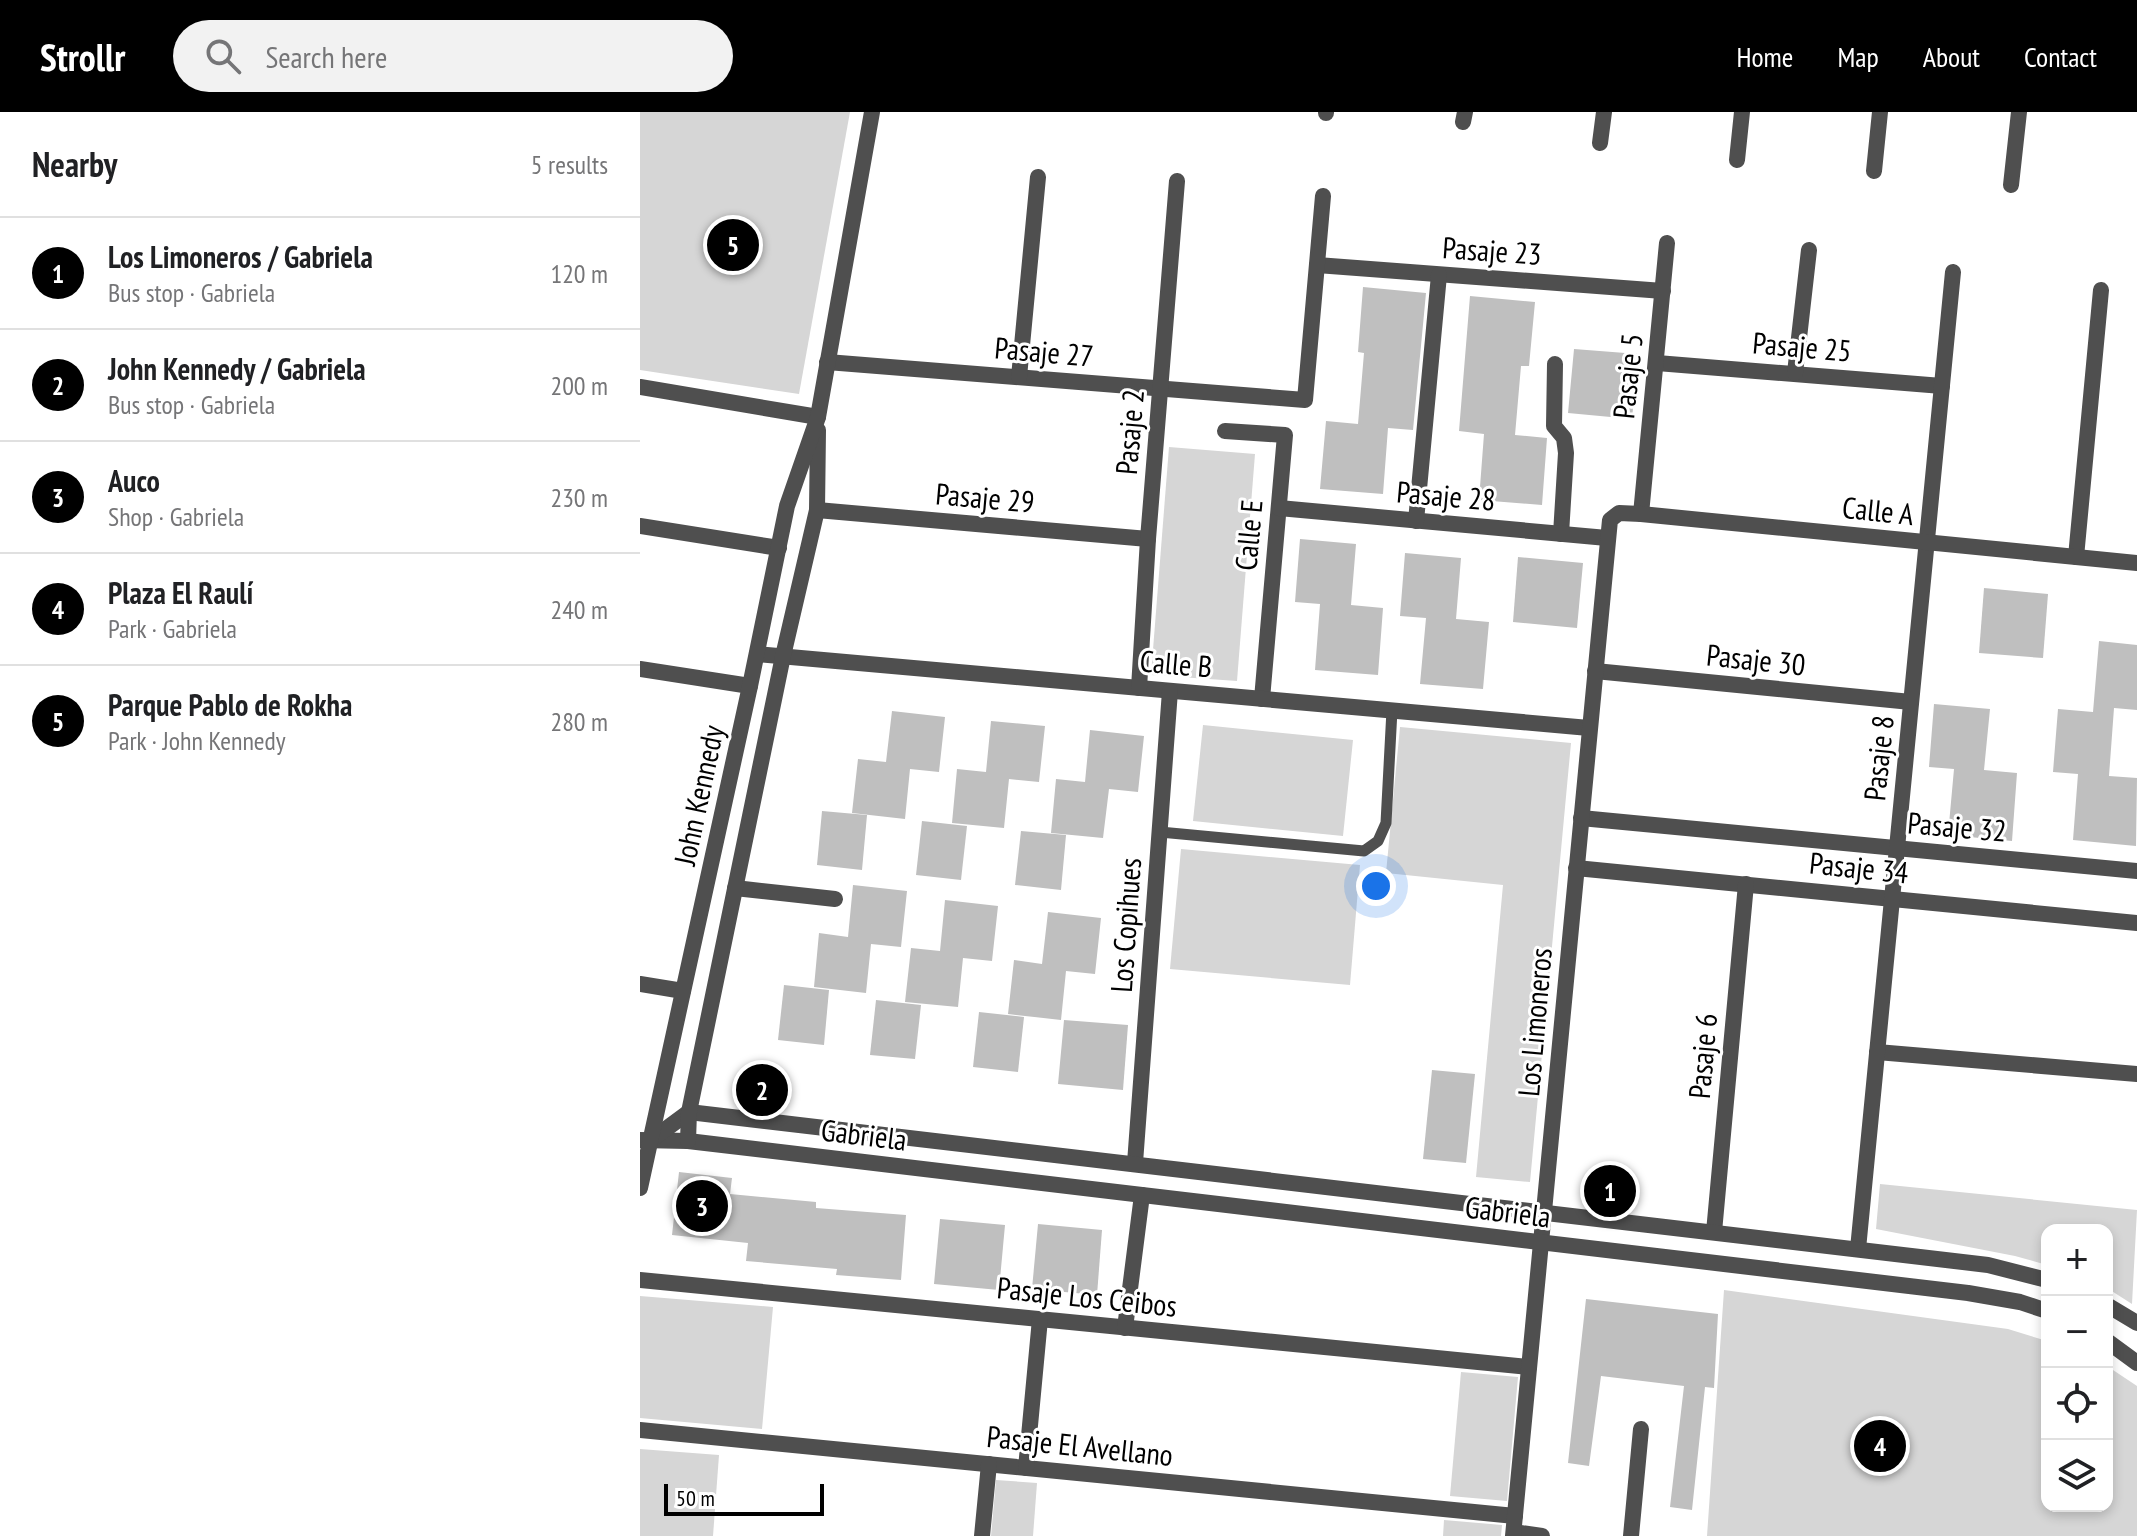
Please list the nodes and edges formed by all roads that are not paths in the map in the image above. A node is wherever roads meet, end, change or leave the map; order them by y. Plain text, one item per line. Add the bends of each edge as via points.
1 (872, 112) edge
2 (1604, 112) edge
3 (1742, 112) edge
4 (1880, 112) edge
5 (2019, 112) edge
6 (1600, 143) dead end
7 (1737, 160) dead end
8 (1874, 171) dead end
9 (1038, 177) dead end
10 (1177, 181) dead end
11 (2011, 185) dead end
12 (1323, 196) dead end
13 (1667, 243) dead end
14 (1809, 250) dead end
15 (1317, 265) junction
16 (1953, 272) dead end
17 (1439, 275) junction
18 (2101, 290) dead end
19 (1663, 291) junction
20 (827, 362) junction
21 (1657, 363) junction
22 (1555, 364) dead end
23 (1795, 373) junction
24 (1019, 377) junction
25 (1942, 386) junction
26 (640, 387) edge
27 (1161, 389) junction
28 (818, 417) junction
29 (1225, 431) dead end
30 (1279, 508) junction
31 (817, 510) junction
32 (1641, 514) junction
33 (1614, 515) joint
34 (1416, 521) junction
35 (640, 526) edge
36 (1561, 534) junction
37 (1607, 538) junction
38 (1148, 539) junction
39 (1927, 543) junction
40 (779, 548) junction
41 (2076, 557) junction
42 (2137, 563) edge
43 (757, 654) junction
44 (783, 656) junction
45 (640, 669) edge
46 (1595, 671) junction
47 (750, 686) junction
48 (1139, 688) junction
49 (1170, 691) junction
50 (1262, 699) junction
51 (1911, 702) junction
52 (1392, 710) junction
53 (1589, 728) junction
54 (1581, 818) junction
55 (1160, 832) junction
56 (1897, 848) junction
57 (1576, 868) junction
58 (2137, 871) edge
59 (1746, 884) junction
60 (735, 888) junction
61 (835, 899) dead end
62 (1892, 899) junction
63 (2137, 923) edge
64 (640, 984) edge
65 (683, 991) junction
66 (1877, 1052) junction
67 (2137, 1074) edge
68 (689, 1112) junction
69 (645, 1140) edge
70 (688, 1141) junction
71 (1135, 1163) junction
72 (640, 1188) edge
73 (1142, 1195) junction
74 (1544, 1212) junction
75 (1714, 1232) junction
76 (1541, 1243) junction
77 (1858, 1249) junction
78 (2041, 1278) edge
79 (640, 1280) edge
80 (2041, 1309) edge
81 (2113, 1309) edge
82 (1040, 1319) junction
83 (2137, 1323) edge
84 (1125, 1328) junction
85 (2113, 1345) edge
86 (2137, 1363) edge
87 (1529, 1367) junction
88 (1641, 1429) dead end
89 (640, 1430) edge
90 (989, 1464) junction
91 (1026, 1468) junction
92 (1514, 1528) edge
93 (982, 1536) edge
94 (1542, 1536) edge
95 (1631, 1536) edge

1 - 20 street, John Kennedy
2 - 6 street
3 - 7 street
4 - 8 street
5 - 11 street
9 - 24 street
10 - 27 street, Pasaje 2
12 - 15 street
13 - 19 street, Pasaje 5
14 - 23 street
15 - 17 street, Pasaje 23
15 - 27 street, Pasaje 27 via 1305,400
16 - 25 street, Pasaje 8
17 - 19 street, Pasaje 23
17 - 34 street
18 - 41 street
19 - 21 street, Pasaje 5
20 - 24 street, Pasaje 27
20 - 28 street, John Kennedy
21 - 23 street, Pasaje 25
21 - 32 street, Pasaje 5
22 - 36 street via 1554,426 1564,438 1566,453
23 - 25 street, Pasaje 25
24 - 27 street, Pasaje 27
25 - 39 street, Pasaje 8
26 - 28 street
27 - 38 street, Pasaje 2
28 - 31 street, John Kennedy
28 - 40 street, John Kennedy via 787,506
29 - 30 street, Calle E via 1285,435
30 - 34 street, Pasaje 28
30 - 50 street, Calle E
31 - 38 street, Pasaje 29
31 - 44 street, John Kennedy
32 - 33 street, Calle A
32 - 39 street, Calle A
33 - 37 street, Los Limoneros
34 - 36 street, Pasaje 28
35 - 40 street
36 - 37 street, Pasaje 28
37 - 46 street, Los Limoneros
38 - 48 street, Pasaje 2
39 - 41 street, Calle A
39 - 51 street, Pasaje 8
40 - 43 street, John Kennedy
41 - 42 street, Calle A
43 - 44 street, Calle B
43 - 47 street, John Kennedy
44 - 48 street, Calle B
44 - 60 street, John Kennedy
45 - 47 street
46 - 51 street, Pasaje 30
46 - 53 street, Los Limoneros
47 - 65 street, John Kennedy
48 - 49 street, Calle B
49 - 50 street, Calle B
49 - 55 street, Los Copihues
50 - 52 street, Calle B
51 - 56 street, Pasaje 8
52 - 53 street, Calle B
52 - 55 lane via 1386,823 1378,841 1364,851
53 - 54 street, Los Limoneros
54 - 56 street, Pasaje 32
54 - 57 street, Los Limoneros
55 - 71 street, Los Copihues
56 - 58 street, Pasaje 32
56 - 62 street, Pasaje 8
57 - 59 street, Pasaje 34
57 - 74 street, Los Limoneros
59 - 62 street, Pasaje 34
59 - 75 street, Pasaje 6
60 - 61 street
60 - 68 street, John Kennedy
62 - 63 street, Pasaje 34
62 - 66 street, Pasaje 8
64 - 65 street
65 - 69 street, John Kennedy
66 - 67 street
66 - 77 street, Pasaje 8
68 - 69 street
68 - 70 street, John Kennedy
68 - 71 street, Gabriela
69 - 70 street, Gabriela
69 - 72 street, John Kennedy
70 - 73 street, Gabriela
71 - 74 street, Gabriela
73 - 76 street, Gabriela
73 - 84 street
74 - 75 street, Gabriela
74 - 76 street, Los Limoneros
75 - 77 street, Gabriela
76 - 80 street, Gabriela via 1968,1293
76 - 87 street, Los Limoneros
77 - 78 street, Gabriela via 1988,1265
79 - 82 street, Pasaje Los Ceibos
81 - 83 street
82 - 84 street, Pasaje Los Ceibos
82 - 91 street
84 - 87 street, Pasaje Los Ceibos
85 - 86 street
87 - 92 street, Los Limoneros
88 - 95 street
89 - 90 street, Pasaje El Avellano
90 - 91 street, Pasaje El Avellano
90 - 93 street
91 - 92 street, Pasaje El Avellano
92 - 94 street, Pasaje El Avellano

